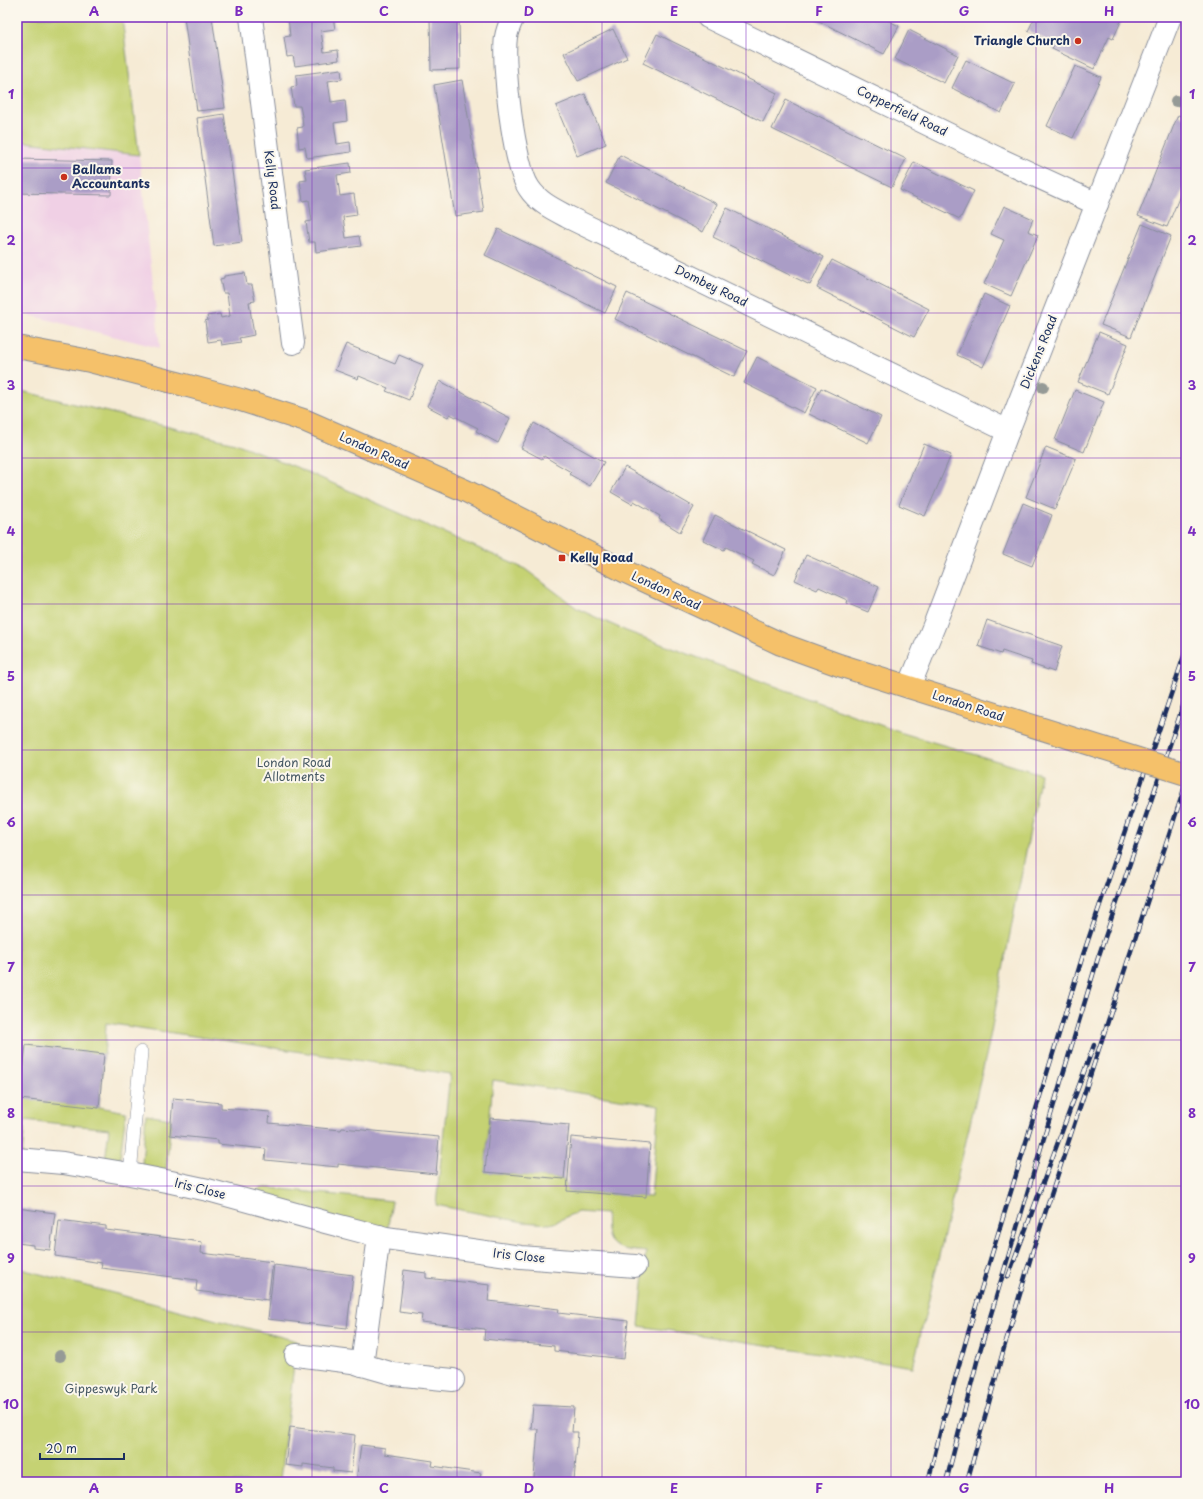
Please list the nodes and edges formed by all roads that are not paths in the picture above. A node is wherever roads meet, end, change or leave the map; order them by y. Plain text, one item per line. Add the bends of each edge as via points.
1 (251, 17) edge
2 (512, 17) edge
3 (708, 17) edge
4 (1170, 17) edge
5 (1097, 204) junction
6 (293, 343) dead end
7 (17, 347) edge
8 (1008, 431) junction
9 (909, 687) junction
10 (1186, 774) edge
11 (141, 1052) dead end
12 (17, 1159) edge
13 (130, 1174) junction
14 (379, 1236) junction
15 (636, 1266) dead end
16 (296, 1355) dead end
17 (362, 1365) junction
18 (453, 1380) dead end

1 - 6 street, Kelly Road
2 - 8 street, Dombey Road via 506,37 506,69 520,168 524,181 532,193 545,205
3 - 5 street, Copperfield Road
4 - 5 street, Dickens Road
5 - 8 street, Dickens Road
7 - 9 main road, London Road via 90,361 177,383 306,421 466,491 624,571 749,630 839,665
8 - 9 street, Dickens Road
9 - 10 main road, London Road, bridge
11 - 13 lane
12 - 13 street, Iris Close via 63,1163
13 - 14 street, Iris Close via 208,1190
14 - 15 street, Iris Close via 521,1257
14 - 17 street
16 - 17 street
17 - 18 street via 394,1374

